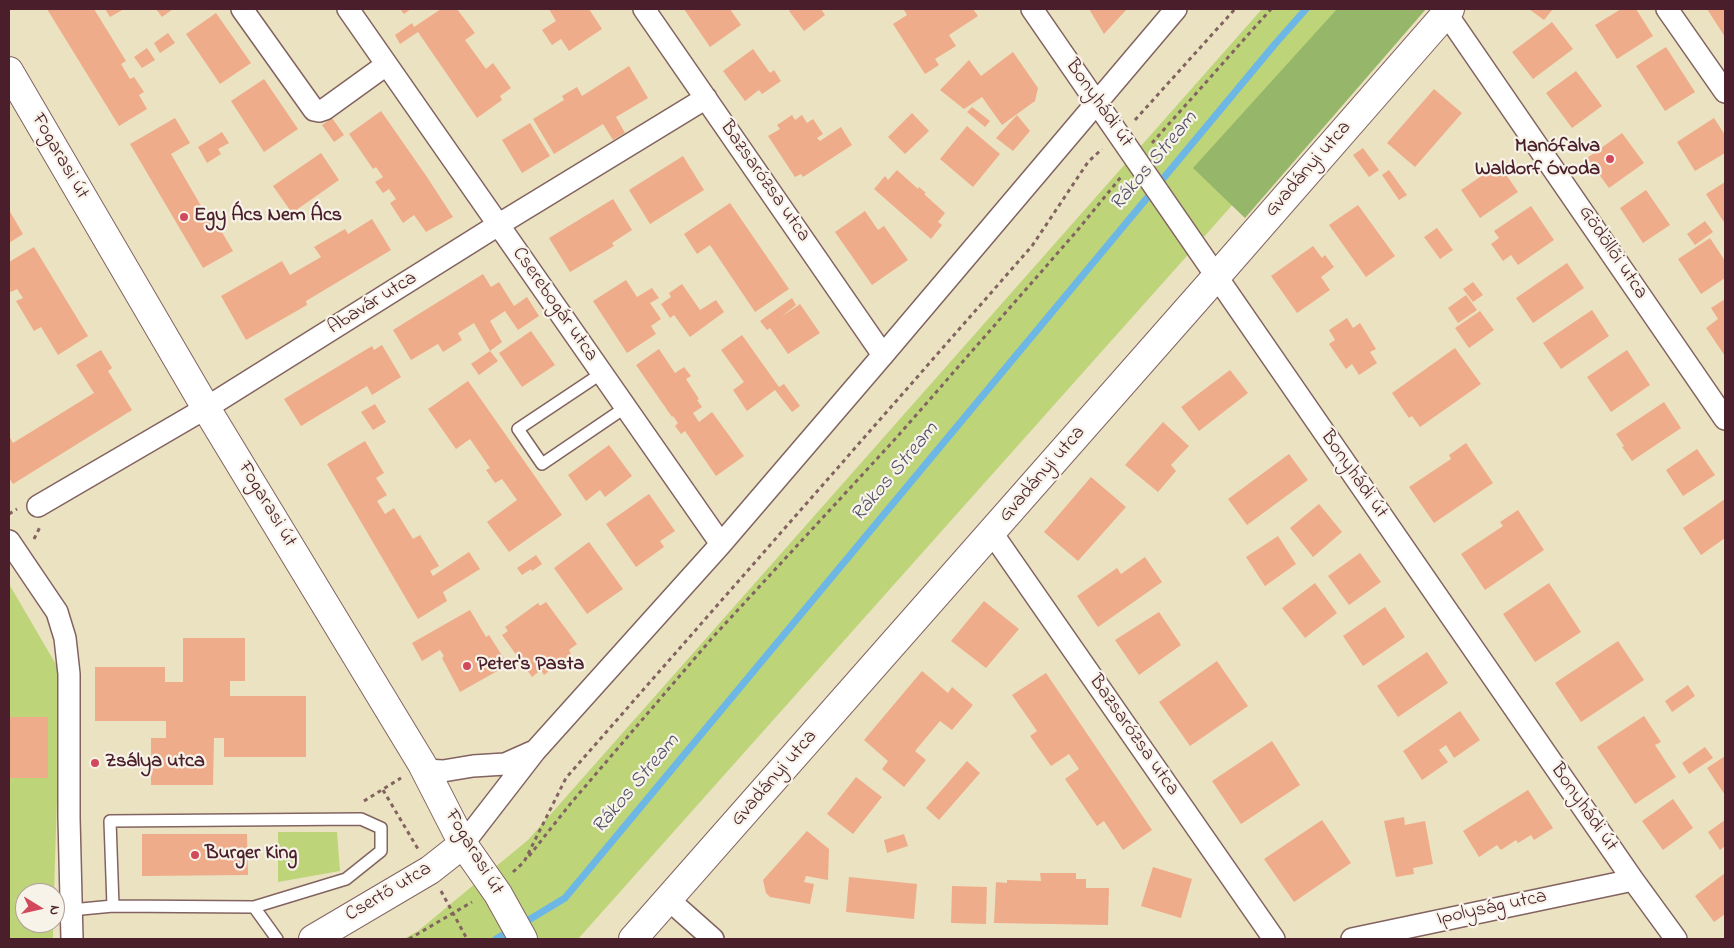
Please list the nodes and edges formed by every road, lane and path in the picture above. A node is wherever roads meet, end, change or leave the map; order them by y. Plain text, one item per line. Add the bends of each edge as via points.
1 (242, 9) edge
2 (348, 9) edge
3 (644, 9) edge
4 (1032, 9) edge
5 (1176, 9) edge
6 (1235, 9) edge
7 (1271, 9) edge
8 (1667, 9) edge
9 (1448, 11) edge
10 (386, 66) junction
11 (9, 71) edge
12 (1725, 92) edge
13 (706, 98) junction
14 (1097, 103) junction
15 (1120, 134) junction
16 (1140, 164) junction
17 (498, 225) junction
18 (1216, 277) junction
19 (883, 355) junction
20 (602, 373) junction
21 (626, 407) junction
22 (206, 408) junction
23 (1725, 419) edge
24 (38, 506) joint
25 (992, 533) junction
26 (9, 541) edge
27 (721, 544) junction
28 (23, 561) junction
29 (535, 751) junction
30 (425, 770) junction
31 (382, 790) dead end
32 (463, 844) junction
33 (524, 862) junction
34 (430, 870) junction
35 (1633, 880) junction
36 (496, 892) junction
37 (669, 900) junction
38 (114, 906) junction
39 (254, 908) junction
40 (71, 910) junction
41 (453, 914) junction
42 (72, 939) edge
43 (277, 939) edge
44 (313, 939) edge
45 (409, 939) edge
46 (466, 939) edge
47 (523, 939) edge
48 (632, 939) edge
49 (714, 939) edge
50 (1274, 939) edge
51 (1352, 939) edge
52 (1676, 939) edge

1 - 10 street via 314,110 319,112
2 - 10 street, Cserebogár utca
3 - 13 street, Bazsarózsa utca
4 - 14 street, Bonyhádi út
5 - 14 street
6 - 15 path
7 - 16 path
8 - 12 street
9 - 18 street, Gvadányi utca
9 - 23 street, Gödöllői utca
10 - 17 street, Cserebogár utca
11 - 22 street, Fogarasi út
13 - 17 street, Abavár utca
13 - 19 street, Bazsarózsa utca
14 - 15 street, Bonyhádi út
14 - 19 street
15 - 16 street, Bonyhádi út
15 - 33 path via 1088,162 1032,246 566,778
16 - 18 street, Bonyhádi út
16 - 33 path via 1076,232 897,438 713,637
17 - 20 street, Cserebogár utca
17 - 22 street, Abavár utca
18 - 25 street, Gvadányi utca
18 - 35 street, Bonyhádi út
19 - 27 street
20 - 21 street, Cserebogár utca
20 - 21 lane via 518,429 542,464
21 - 27 street, Cserebogár utca
22 - 24 street, Abavár utca
22 - 30 street, Fogarasi út
24 - 28 path via 42,524
25 - 37 street, Gvadányi utca
25 - 50 street, Bazsarózsa utca
26 - 28 street
27 - 29 street
28 - 40 street via 57,612 65,638 69,674
29 - 30 street via 505,764
29 - 32 street
30 - 32 street, Fogarasi út
31 - 34 path
32 - 34 street, Csertő utca
32 - 36 street, Fogarasi út
33 - 36 path
34 - 41 path
34 - 44 street, Csertő utca
35 - 51 street, Ipolyság utca
35 - 52 street, Bonyhádi út
36 - 41 path
36 - 47 street, Fogarasi út
37 - 48 street, Gvadányi utca
37 - 49 street
38 - 39 lane
38 - 39 lane via 110,821 361,819 381,828 381,850 346,879
38 - 40 lane
39 - 43 lane
40 - 42 street
41 - 45 path
41 - 46 path

